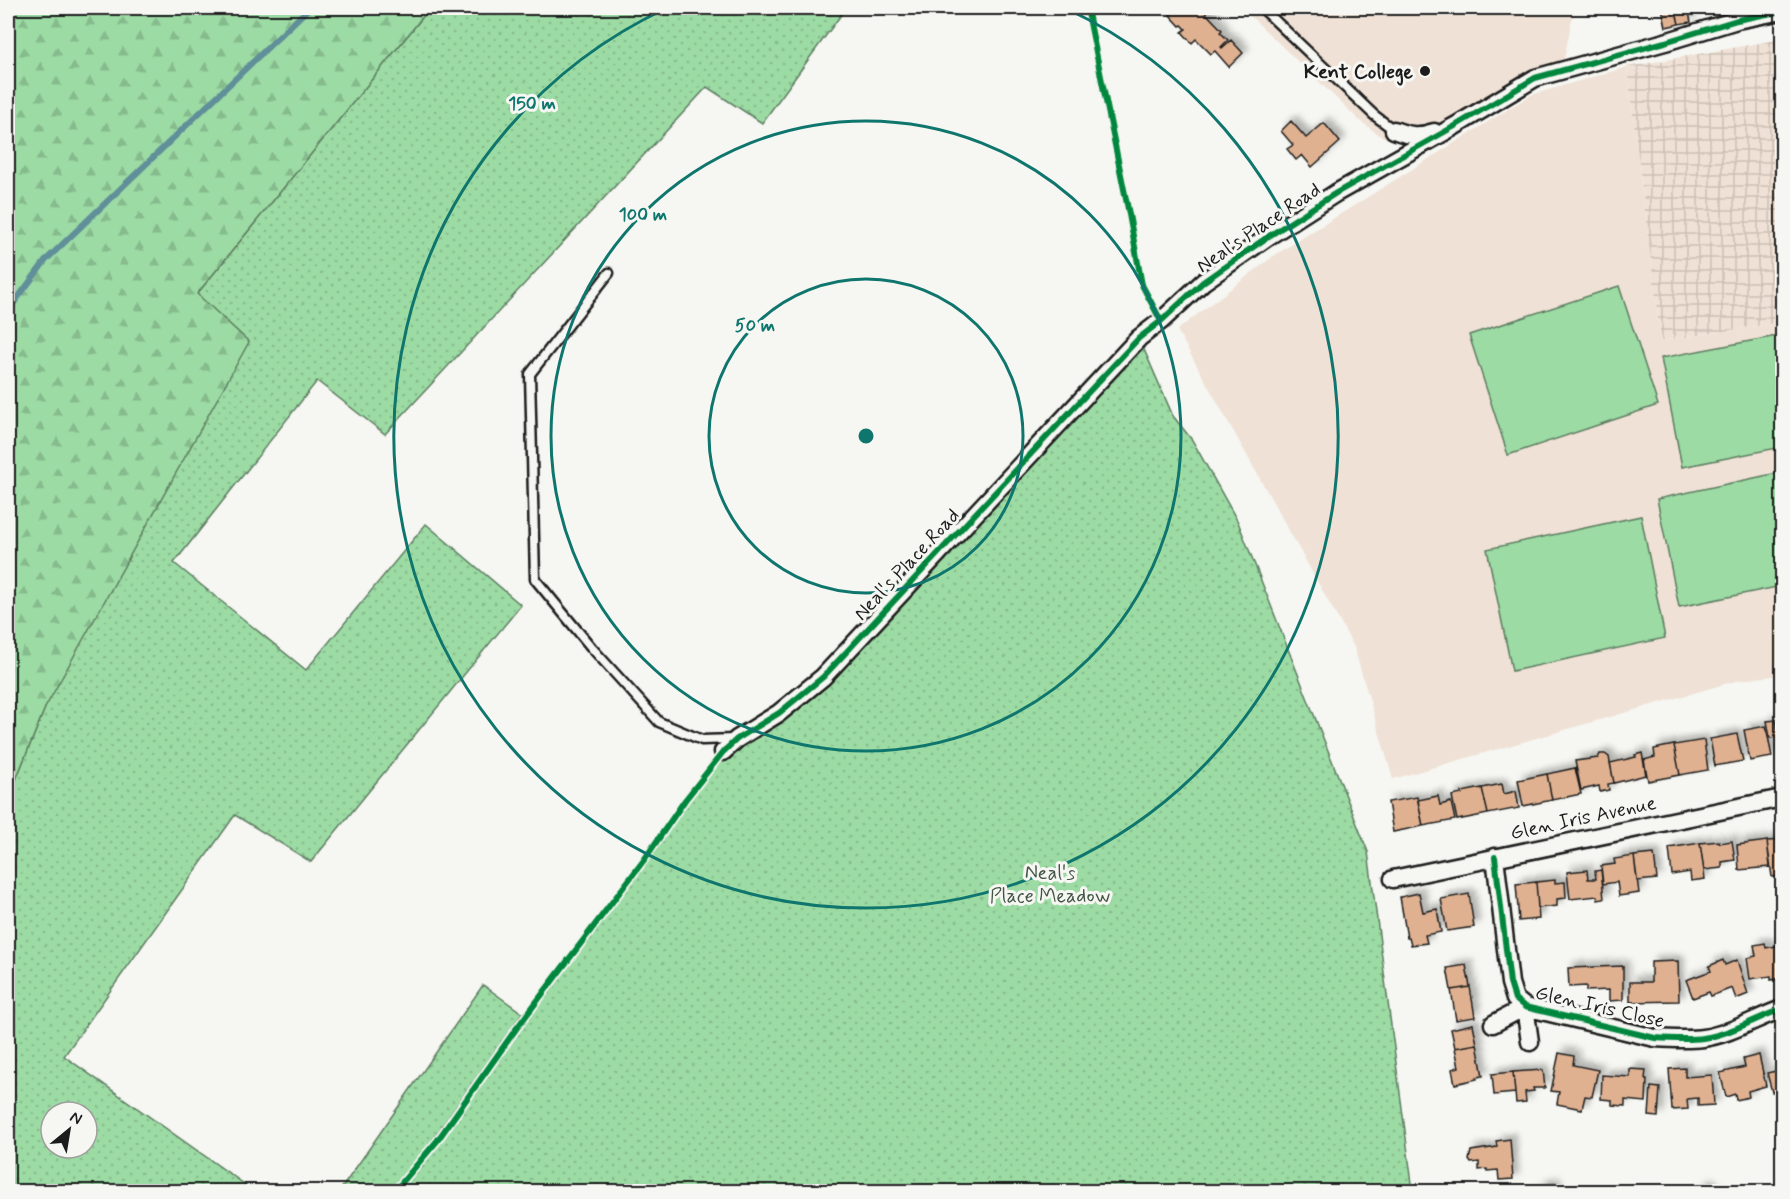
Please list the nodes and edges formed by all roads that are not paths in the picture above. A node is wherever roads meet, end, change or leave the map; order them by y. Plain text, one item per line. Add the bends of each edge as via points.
1 (1262, 8) edge
2 (1761, 11) edge
3 (1782, 11) edge
4 (1455, 126) junction
5 (1394, 130) joint
6 (609, 273) dead end
7 (737, 739) junction
8 (723, 753) dead end
9 (1782, 798) edge
10 (1495, 857) junction
11 (1393, 879) dead end
12 (1525, 1007) junction
13 (1782, 1009) edge
14 (1493, 1024) dead end
15 (1530, 1042) dead end

1 - 5 lane, Neal's Place Road
2 - 3 street, Neal's Place Road
2 - 4 street, Neal's Place Road via 1535,78
4 - 5 street, Neal's Place Road via 1422,136
4 - 7 street, Neal's Place Road via 1336,194 1203,282 1139,338 823,677 779,713
6 - 7 lane via 530,374 535,579 659,723 702,740
7 - 8 street, Neal's Place Road
9 - 10 street, Glen Iris Avenue
10 - 11 street, Glen Iris Avenue
10 - 12 street, Glen Iris Close via 1510,983 1515,999
12 - 13 street, Glen Iris Close via 1655,1038 1677,1039 1725,1032
12 - 14 street, Glen Iris Close
12 - 15 street, Glen Iris Close

